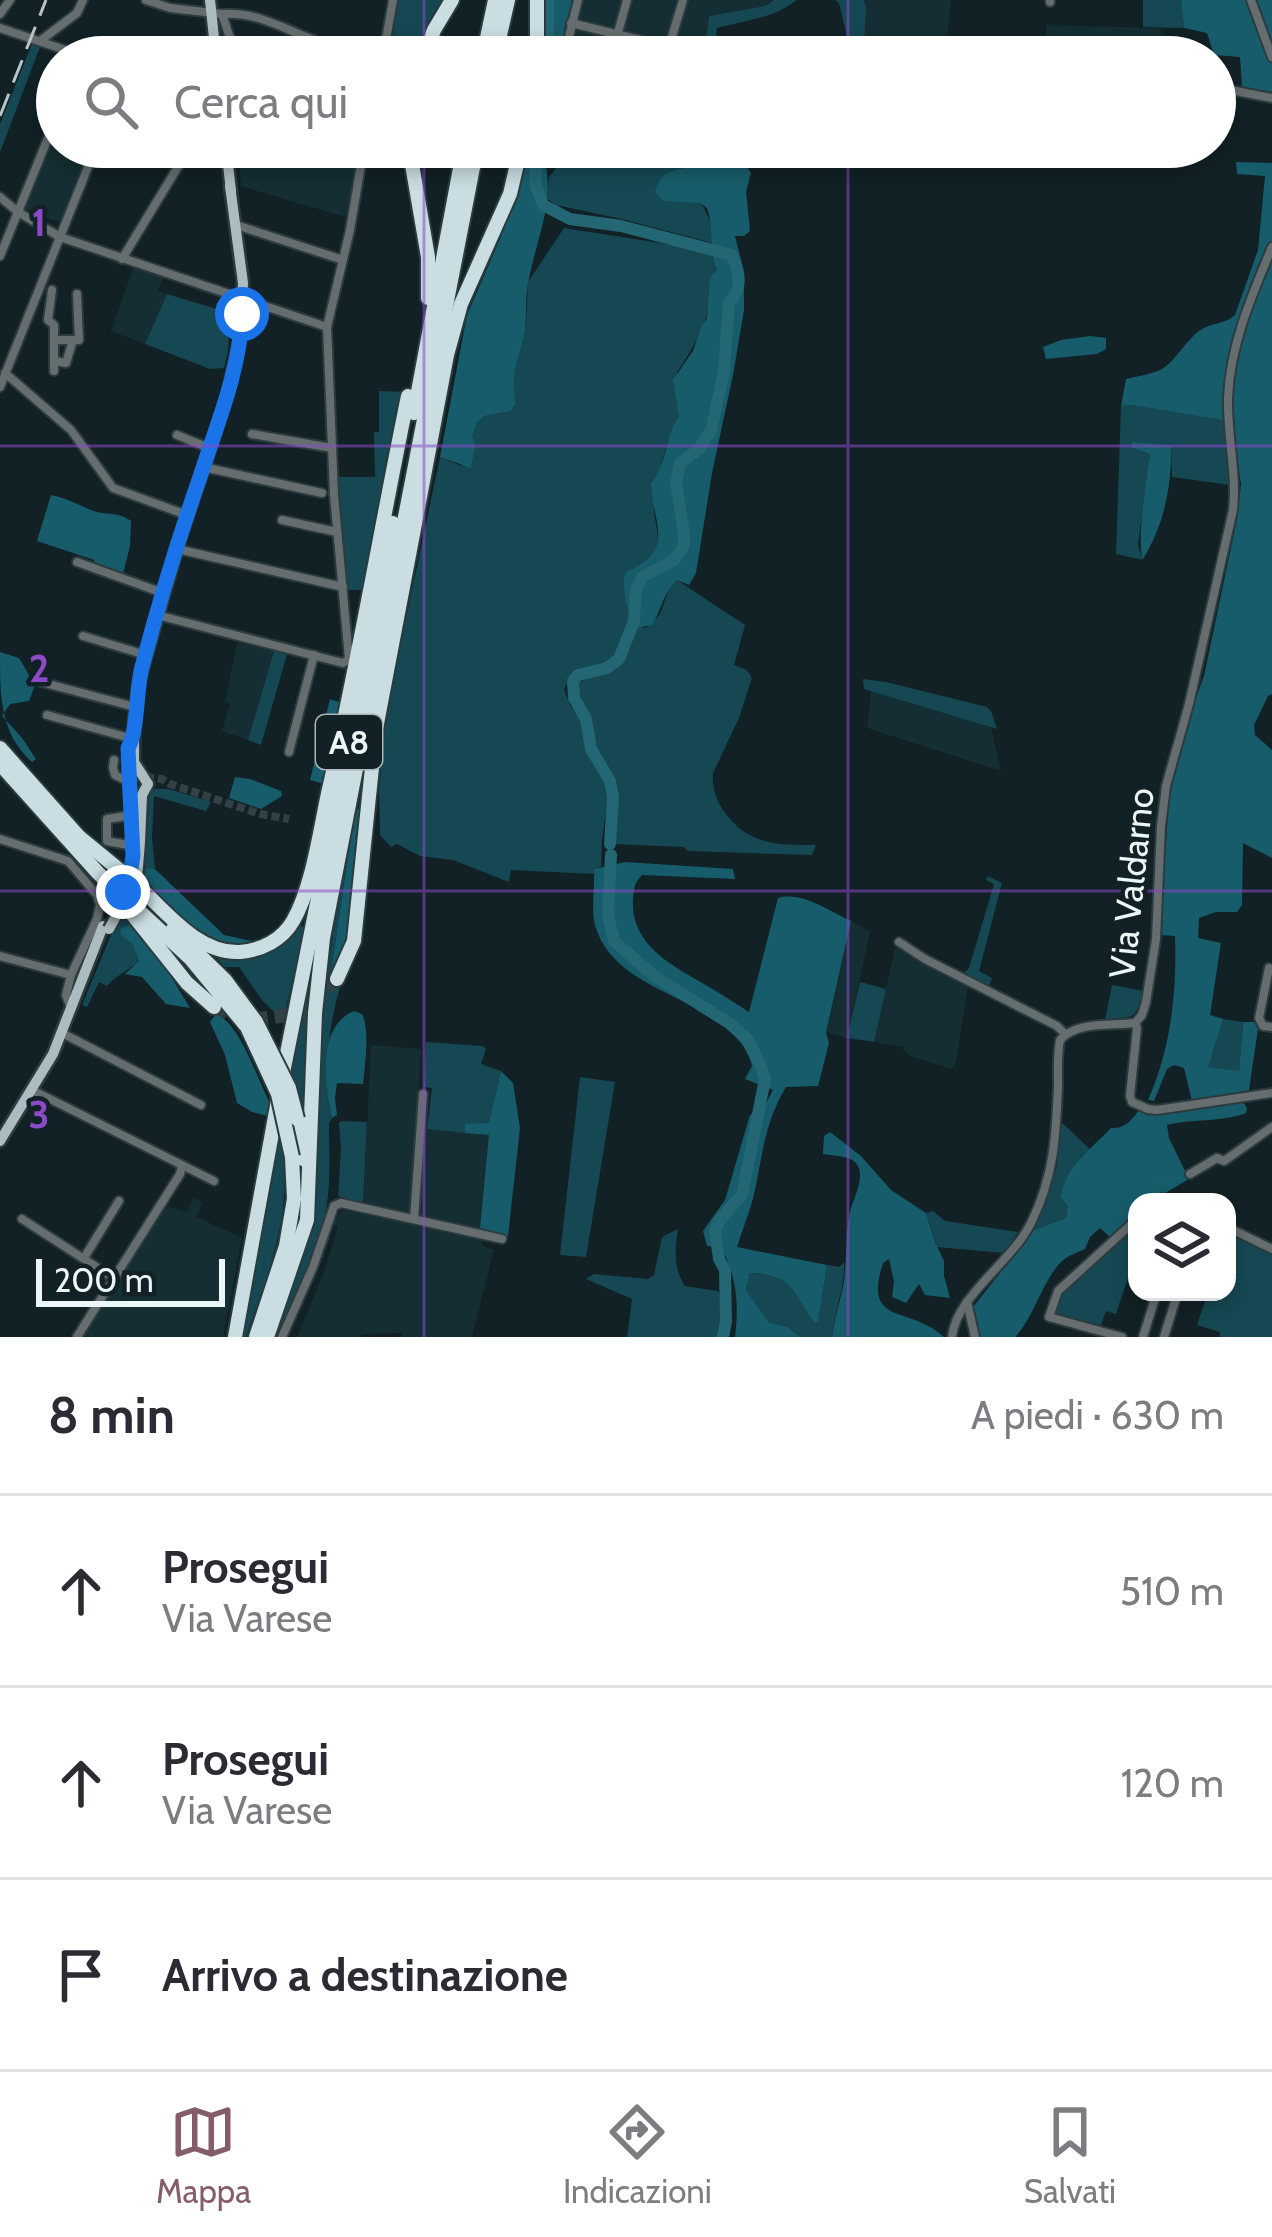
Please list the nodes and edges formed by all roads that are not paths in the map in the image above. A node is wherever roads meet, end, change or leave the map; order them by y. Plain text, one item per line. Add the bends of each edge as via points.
1 (10, 0) edge
2 (83, 0) edge
3 (146, 0) edge
4 (393, 0) edge
5 (452, 0) edge
6 (495, 0) edge
7 (508, 0) edge
8 (537, 0) edge
9 (578, 0) edge
10 (627, 0) edge
11 (683, 0) edge
12 (1251, 0) edge
13 (214, 8) edge
14 (0, 14) edge
15 (572, 23) junction
16 (0, 28) edge
17 (47, 36) edge
18 (229, 36) edge
19 (304, 36) edge
20 (387, 36) edge
21 (432, 36) edge
22 (487, 36) edge
23 (500, 36) edge
24 (537, 36) edge
25 (569, 36) edge
26 (617, 36) joint
27 (672, 36) edge
28 (36, 41) edge
29 (1272, 57) edge
30 (1236, 91) edge
31 (1272, 98) edge
32 (36, 168) edge
33 (88, 168) edge
34 (177, 168) edge
35 (228, 168) edge
36 (360, 168) edge
37 (413, 168) edge
38 (460, 168) edge
39 (473, 168) edge
40 (516, 168) edge
41 (0, 196) edge
42 (18, 212) junction
43 (235, 225) junction
44 (60, 237) junction
45 (1272, 247) edge
46 (0, 256) edge
47 (122, 259) junction
48 (343, 260) junction
49 (52, 290) dead end
50 (77, 294) dead end
51 (240, 296) junction
52 (29, 314) junction
53 (48, 319) junction
54 (327, 328) junction
55 (54, 340) junction
56 (74, 340) junction
57 (5, 373) junction
58 (0, 387) edge
59 (252, 434) dead end
60 (177, 435) dead end
61 (209, 448) junction
62 (332, 448) junction
63 (203, 467) junction
64 (322, 494) dead end
65 (187, 515) junction
66 (281, 520) dead end
67 (337, 532) junction
68 (177, 549) junction
69 (77, 562) dead end
70 (344, 587) junction
71 (164, 593) junction
72 (157, 615) junction
73 (83, 636) dead end
74 (146, 655) junction
75 (314, 655) junction
76 (37, 681) dead end
77 (135, 707) junction
78 (47, 715) dead end
79 (133, 740) junction
80 (0, 748) edge
81 (289, 752) dead end
82 (114, 760) dead end
83 (0, 764) edge
84 (135, 783) junction
85 (133, 814) junction
86 (73, 832) junction
87 (0, 839) edge
88 (136, 843) junction
89 (98, 873) junction
90 (899, 942) dead end
91 (0, 956) edge
92 (1269, 968) dead end
93 (71, 976) junction
94 (338, 979) tunnel mouth
95 (214, 1007) tunnel mouth
96 (71, 1009) junction
97 (1135, 1023) junction
98 (252, 1024) junction
99 (1272, 1028) edge
100 (62, 1033) junction
101 (1064, 1033) junction
102 (32, 1090) junction
103 (1272, 1093) edge
104 (423, 1094) dead end
105 (201, 1105) dead end
106 (1272, 1127) edge
107 (0, 1142) edge
108 (182, 1166) junction
109 (1190, 1174) dead end
110 (214, 1180) dead end
111 (119, 1201) dead end
112 (22, 1219) dead end
113 (413, 1220) junction
114 (1128, 1227) edge
115 (1236, 1232) edge
116 (502, 1239) dead end
117 (298, 1248) junction
118 (1272, 1250) edge
119 (84, 1258) junction
120 (115, 1279) junction
121 (1153, 1301) edge
122 (1175, 1301) edge
123 (967, 1302) junction
124 (77, 1337) edge
125 (235, 1337) edge
126 (256, 1337) edge
127 (267, 1337) edge
128 (282, 1337) edge
129 (952, 1337) edge
130 (975, 1337) edge
131 (1122, 1337) edge
132 (1143, 1337) edge
133 (1164, 1337) edge

1 - 14 street
2 - 17 street
3 - 13 street
4 - 20 street
5 - 21 highway
6 - 22 highway
7 - 23 highway
8 - 24 highway
9 - 15 street
10 - 26 street
11 - 27 street
12 - 29 street
13 - 18 street
13 - 19 street
15 - 25 street
15 - 26 street
16 - 28 street
30 - 31 street
32 - 42 street
33 - 44 street
34 - 47 street
35 - 43 main road
36 - 48 street
37 - 86 highway via 428,296 339,745 296,916 269,944 222,950 173,920
38 - 125 highway, A8
39 - 117 highway, A8 via 323,938 310,1197
40 - 94 highway via 451,338 376,729 354,941
41 - 42 street
42 - 44 street
42 - 46 street
43 - 48 street
43 - 51 main road
44 - 47 street
44 - 52 street
45 - 97 street, Via Valdarno via 1242,320 1228,394 1233,510 1166,786 1156,939
47 - 51 street
48 - 54 street
49 - 53 street
50 - 56 street
51 - 54 street
51 - 61 main road via 231,382
52 - 53 street
52 - 57 street
53 - 55 street
54 - 62 street
55 - 56 street
55 - 56 street via 54,366 66,363
57 - 58 street
57 - 65 street via 71,430 113,488
59 - 62 street
60 - 61 street
61 - 63 main road
62 - 67 street
63 - 64 street
63 - 65 main road
65 - 68 main road
66 - 67 street
67 - 70 street
68 - 70 street
68 - 71 main road
69 - 71 street
70 - 75 street via 347,662
71 - 72 main road
72 - 74 main road
72 - 75 street
73 - 74 street
74 - 77 main road
75 - 81 street
76 - 77 street
77 - 79 main road
78 - 79 street
79 - 84 main road
80 - 86 highway
82 - 84 street via 115,775
83 - 89 highway
84 - 85 main road
84 - 88 main road
85 - 88 main road
85 - 88 street via 106,819 107,841
86 - 98 highway via 225,980
87 - 93 street via 68,861 97,895 97,919
88 - 96 main road, bridge via 136,878
89 - 95 highway
89 - 98 highway
90 - 101 street
91 - 93 street
92 - 99 street via 1259,1018
93 - 96 street
96 - 100 main road
97 - 101 street, Via Valdarno
97 - 103 street via 1130,1096 1141,1107
98 - 117 highway, bridge via 289,1088 297,1119
98 - 126 highway, bridge via 278,1094 294,1199
100 - 102 main road
100 - 105 street
101 - 123 street via 1049,1181 1030,1226
102 - 107 main road
102 - 108 street
104 - 113 street
106 - 109 street
108 - 110 street
108 - 120 street
111 - 119 street
112 - 119 street
113 - 116 street
113 - 128 street via 334,1206
114 - 131 street via 1058,1292 1048,1317
115 - 118 street
117 - 127 highway, A8
119 - 120 street
120 - 124 street
121 - 132 street
122 - 133 street
123 - 129 street
123 - 130 street

